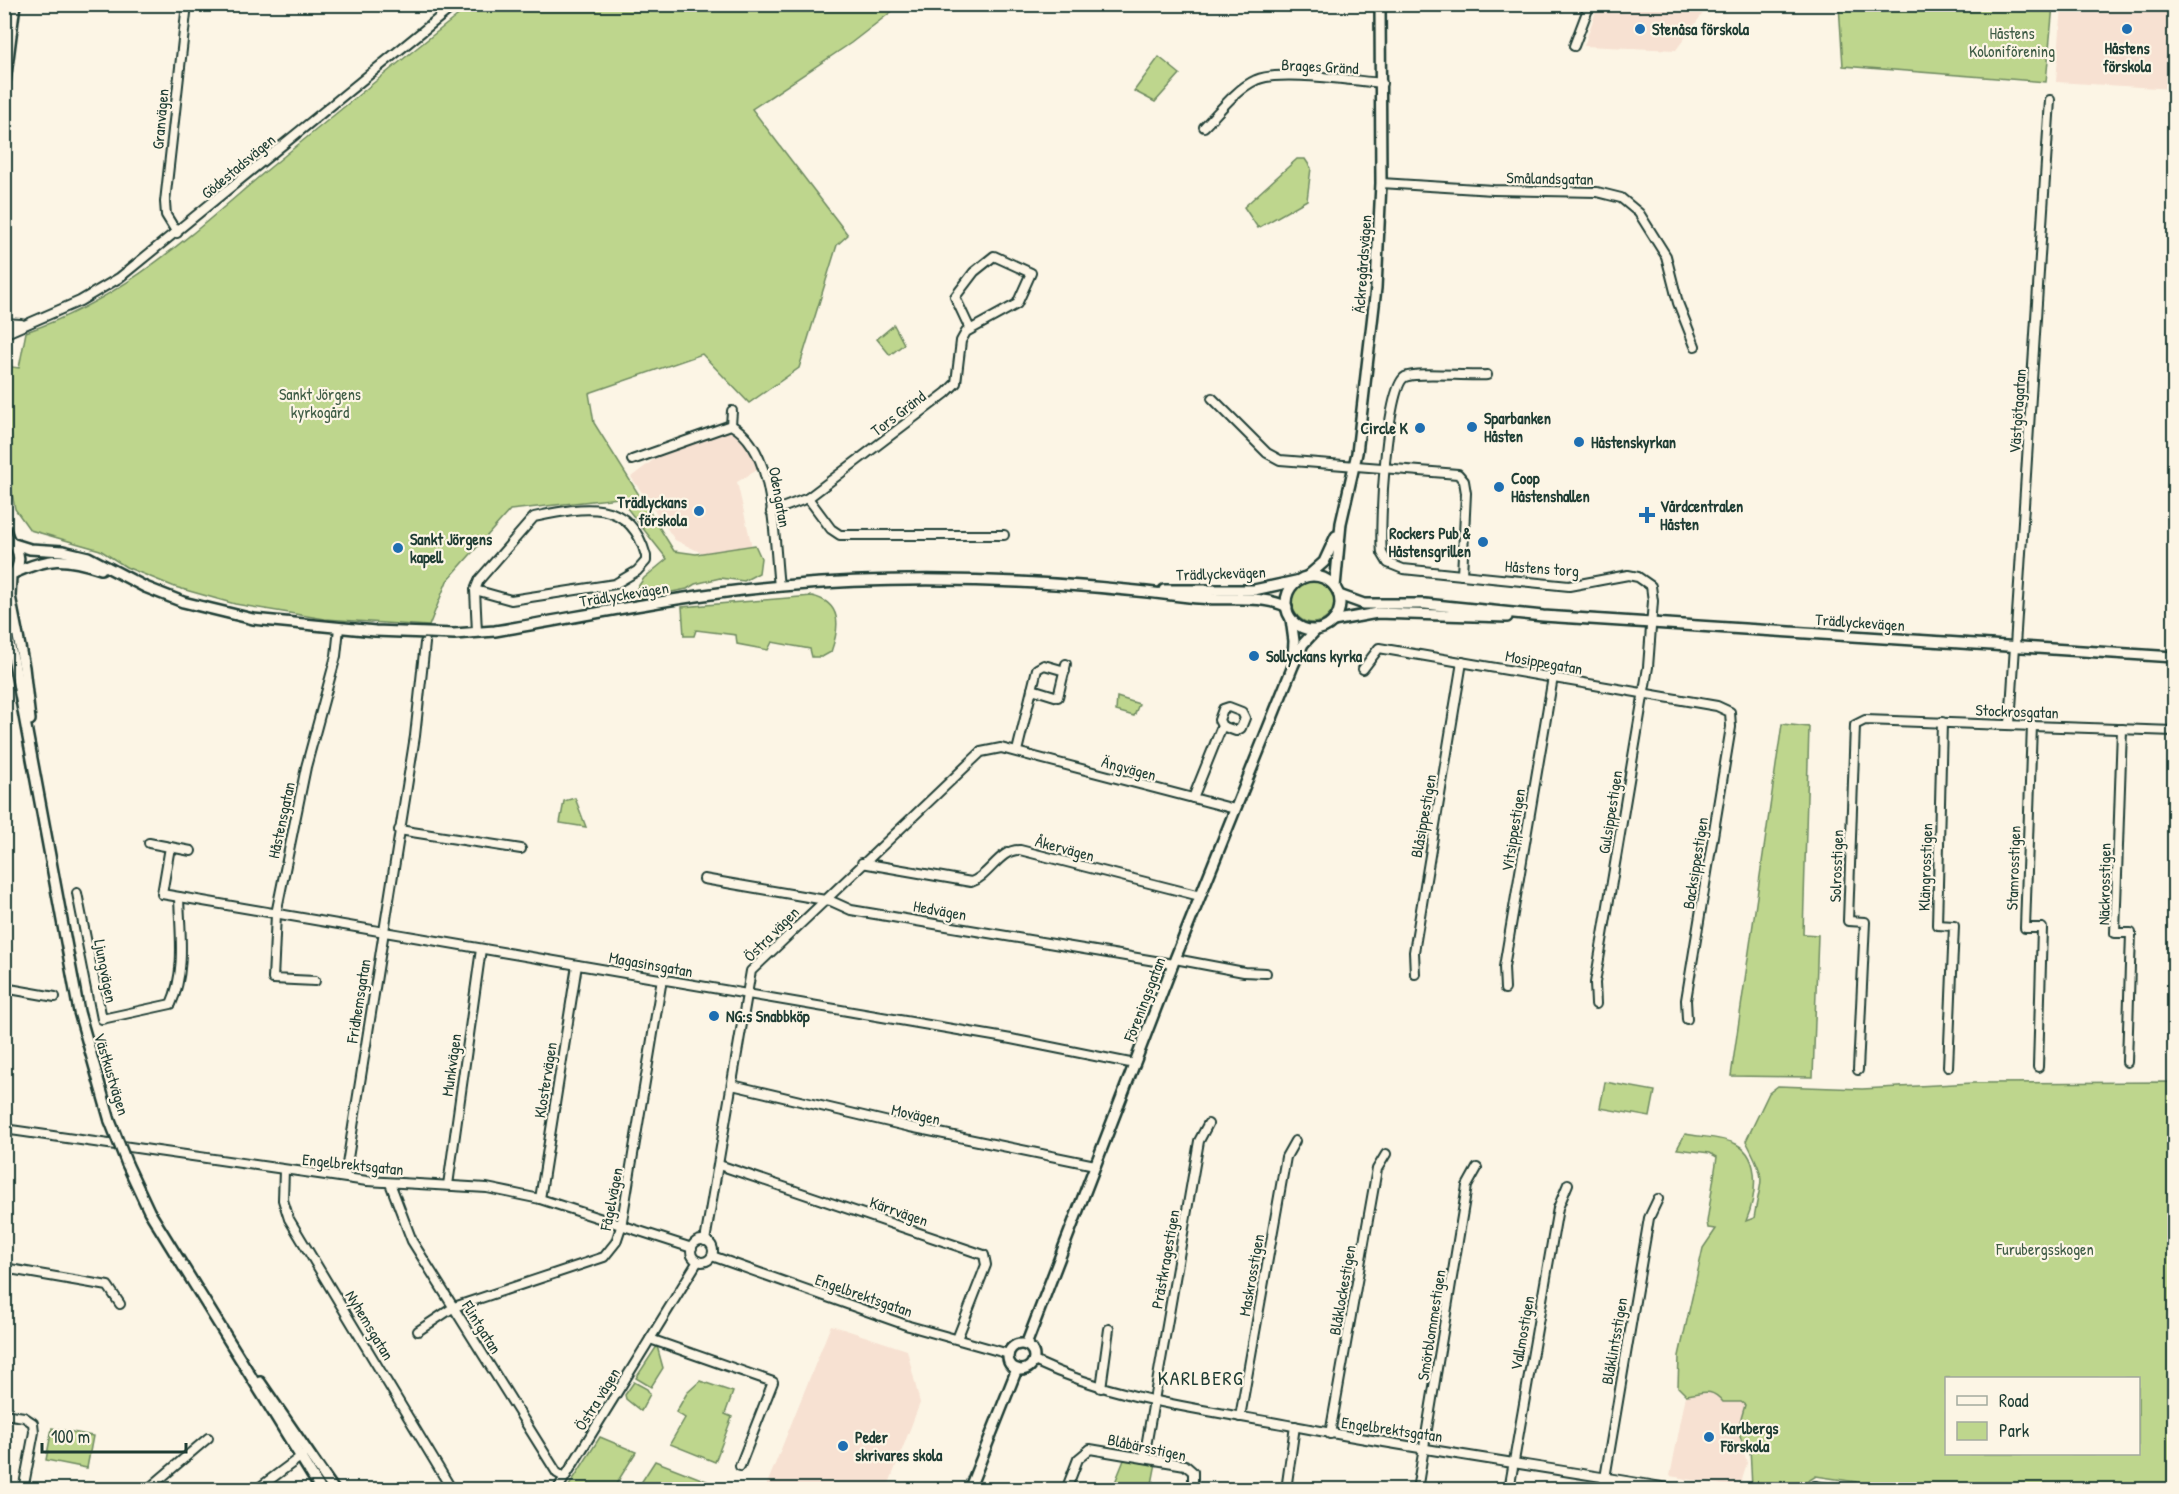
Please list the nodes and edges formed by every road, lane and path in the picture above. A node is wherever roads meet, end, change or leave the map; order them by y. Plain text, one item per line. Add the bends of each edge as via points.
1 (15, 4) edge
2 (187, 4) edge
3 (456, 4) edge
4 (1380, 4) edge
5 (1471, 4) edge
6 (1501, 4) edge
7 (1590, 4) edge
8 (1574, 46) dead end
9 (1382, 82) junction
10 (4, 90) edge
11 (2050, 100) dead end
12 (1204, 127) dead end
13 (1381, 183) junction
14 (177, 233) junction
15 (4, 323) edge
16 (22, 324) junction
17 (970, 329) junction
18 (4, 334) edge
19 (1695, 346) dead end
20 (1487, 375) dead end
21 (1212, 398) dead end
22 (732, 411) dead end
23 (731, 425) junction
24 (632, 460) dead end
25 (1355, 467) junction
26 (1385, 469) junction
27 (807, 498) junction
28 (771, 512) junction
29 (1341, 523) junction
30 (4, 527) edge
31 (1004, 535) dead end
32 (9, 540) edge
33 (118, 574) junction
34 (1462, 574) junction
35 (10, 576) edge
36 (1303, 579) junction
37 (779, 586) junction
38 (475, 590) junction
39 (1144, 591) junction
40 (1337, 591) junction
41 (1288, 612) junction
42 (1543, 616) junction
43 (1333, 621) junction
44 (1652, 623) junction
45 (4, 626) edge
46 (339, 628) junction
47 (1316, 630) junction
48 (477, 632) junction
49 (425, 643) dead end
50 (2015, 647) junction
51 (2175, 657) edge
52 (1462, 662) junction
53 (1293, 666) junction
54 (1363, 669) dead end
55 (1553, 677) junction
56 (1032, 690) junction
57 (1643, 693) junction
58 (1730, 712) joint
59 (1859, 721) joint
60 (1942, 722) junction
61 (2010, 724) junction
62 (2032, 725) junction
63 (1222, 726) dead end
64 (2122, 729) junction
65 (2175, 731) edge
66 (1017, 752) junction
67 (34, 770) junction
68 (1193, 798) junction
69 (1235, 809) junction
70 (399, 830) junction
71 (149, 843) dead end
72 (170, 847) junction
73 (521, 849) dead end
74 (191, 851) dead end
75 (862, 863) junction
76 (704, 879) dead end
77 (77, 893) dead end
78 (1200, 896) junction
79 (178, 897) junction
80 (824, 900) junction
81 (276, 914) junction
82 (383, 931) junction
83 (482, 949) junction
84 (1174, 962) junction
85 (577, 965) junction
86 (1266, 973) dead end
87 (1415, 974) dead end
88 (662, 979) junction
89 (315, 981) dead end
90 (4, 988) edge
91 (1506, 989) dead end
92 (746, 994) junction
93 (55, 997) dead end
94 (1596, 1004) dead end
95 (1687, 1019) dead end
96 (2127, 1062) dead end
97 (1135, 1064) junction
98 (1948, 1067) dead end
99 (2038, 1067) dead end
100 (1858, 1070) dead end
101 (732, 1085) junction
102 (1208, 1124) dead end
103 (4, 1129) edge
104 (1295, 1141) dead end
105 (1386, 1154) dead end
106 (1095, 1165) junction
107 (719, 1166) junction
108 (1477, 1168) dead end
109 (284, 1170) junction
110 (345, 1177) junction
111 (390, 1183) junction
112 (1568, 1184) dead end
113 (448, 1185) junction
114 (540, 1199) junction
115 (1658, 1199) dead end
116 (621, 1227) junction
117 (705, 1241) junction
118 (692, 1248) junction
119 (712, 1256) junction
120 (698, 1261) junction
121 (4, 1268) edge
122 (120, 1304) dead end
123 (454, 1307) junction
124 (1109, 1329) dead end
125 (418, 1331) dead end
126 (650, 1339) junction
127 (957, 1340) junction
128 (1026, 1345) junction
129 (1009, 1354) junction
130 (241, 1357) junction
131 (1034, 1361) junction
132 (1017, 1369) junction
133 (1101, 1388) junction
134 (1153, 1402) junction
135 (4, 1414) edge
136 (1240, 1417) junction
137 (1295, 1426) junction
138 (1330, 1434) junction
139 (208, 1438) dead end
140 (1425, 1448) junction
141 (309, 1452) junction
142 (300, 1457) junction
143 (1144, 1458) junction
144 (1513, 1461) junction
145 (740, 1466) dead end
146 (564, 1477) junction
147 (1605, 1477) junction
148 (23, 1490) edge
149 (147, 1490) edge
150 (256, 1490) edge
151 (321, 1490) edge
152 (334, 1490) edge
153 (452, 1490) edge
154 (557, 1490) edge
155 (969, 1490) edge
156 (1066, 1490) edge
157 (1193, 1490) edge
158 (1286, 1490) edge
159 (1417, 1490) edge
160 (1509, 1490) edge
161 (1602, 1490) edge
162 (1680, 1490) edge
163 (1810, 1490) edge
164 (1839, 1490) edge

1 - 10 street
2 - 14 street, Granvägen via 165,202 166,215
3 - 14 street, Gödestadsvägen
4 - 9 street, Äckregårdsvägen
5 - 6 street
7 - 8 street
9 - 12 street, Brages Gränd via 1262,78 1246,87
9 - 13 street, Äckregårdsvägen
11 - 50 street, Västgötagatan
13 - 19 street, Smålandsgatan via 1597,192 1621,198 1639,213 1666,256
13 - 25 street, Äckregårdsvägen via 1371,339
14 - 16 street, Gödestadsvägen via 90,296
15 - 16 street, Gödestadsvägen
16 - 18 street, Gödestadsvägen
17 - 17 street via 1017,304 1031,273 994,256 974,272 955,297
17 - 27 street, Tors Gränd via 960,341 956,383
20 - 26 street, Håstens torg via 1415,375 1402,379 1393,399
21 - 25 street via 1274,458
22 - 23 street
23 - 24 street
23 - 28 street, Odengatan via 744,432 755,449 764,472
25 - 26 street
25 - 29 street, Äckregårdsvägen
26 - 34 street, Håstens torg via 1385,561 1403,569
26 - 34 street via 1454,472 1461,476 1466,521
27 - 28 street, Tors Gränd
27 - 31 street via 840,535
28 - 37 street, Odengatan
29 - 36 street, Äckregårdsvägen via 1328,556
29 - 40 street, Äckregårdsvägen
30 - 32 street
32 - 33 street, Trädlyckevägen via 30,549 88,557
32 - 35 street, Västkustvägen via 19,558
33 - 35 street, Trädlyckevägen via 58,559 40,562
33 - 46 street, Trädlyckevägen via 183,602 226,614
34 - 44 street, Håstens torg via 1569,586 1622,576 1638,577 1651,586
35 - 67 street, Västkustvägen
36 - 39 street, Trädlyckevägen via 1254,590
36 - 40 street via 1326,579
36 - 41 street via 1290,590
37 - 39 street, Trädlyckevägen via 949,579
37 - 48 street, Trädlyckevägen
38 - 38 street via 523,528 534,517 544,515 610,510 623,516 646,556 637,571 615,584 511,600
38 - 48 street
39 - 41 street, Trädlyckevägen via 1221,600 1268,600
40 - 42 street, Trädlyckevägen via 1364,604 1425,604
40 - 43 street via 1339,609
41 - 47 street via 1301,627
41 - 53 street, Föreningsgatan via 1294,641
42 - 43 street, Trädlyckevägen via 1377,613
42 - 44 street, Trädlyckevägen
43 - 47 street
44 - 50 street, Trädlyckevägen
44 - 57 street, Gulsippestigen
45 - 67 street, Västkustvägen
46 - 48 street, Trädlyckevägen
46 - 81 street, Håstensgatan via 336,656 306,767
47 - 53 street, Föreningsgatan via 1303,644
49 - 70 street, Fridhemsgatan
50 - 51 street, Trädlyckevägen
50 - 61 street, Västgötagatan
52 - 54 street, Mosippegatan via 1379,648
52 - 55 street, Mosippegatan
52 - 87 street, Blåsippestigen via 1414,952
53 - 69 street, Föreningsgatan
55 - 57 street, Mosippegatan
55 - 91 street, Vitsippestigen via 1504,967
56 - 56 street via 1058,697 1065,667 1037,669
56 - 66 street
57 - 58 street, Mosippegatan via 1717,706
57 - 94 street, Gulsippestigen via 1595,983
58 - 95 street, Backsippestigen via 1731,727 1686,1000
59 - 60 street, Stockrosgatan
59 - 100 street, Solrosstigen via 1853,730 1848,921 1865,922
60 - 61 street, Stockrosgatan
60 - 98 street, Klängrosstigen via 1937,925 1954,926
61 - 62 street, Stockrosgatan
62 - 64 street, Stockrosgatan
62 - 99 street, Stamrosstigen via 2025,928 2042,928
63 - 68 street
64 - 65 street, Stockrosgatan
64 - 96 street, Näckrosstigen via 2115,933 2131,933
66 - 68 street, Ängvägen
66 - 75 street, Östra vägen via 1001,748 981,752
67 - 130 street, Västkustvägen, bridge via 79,1012 110,1121 149,1211
68 - 69 street, Ängvägen
69 - 78 street, Föreningsgatan
70 - 73 street
70 - 82 street, Fridhemsgatan
71 - 72 street
72 - 74 street
72 - 79 street, Magasinsgatan via 162,894
75 - 78 street, Åkervägen via 971,882 1006,854 1020,850
75 - 80 street, Östra vägen
76 - 80 street, Hedvägen
77 - 79 street, Ljungvägen via 102,1019 171,1004 178,990 181,967
78 - 84 street, Föreningsgatan
79 - 81 street, Magasinsgatan
80 - 84 street, Hedvägen via 851,910
80 - 92 street, Östra vägen via 754,966
81 - 82 street, Magasinsgatan
81 - 89 street, Håstensgatan via 273,979
82 - 83 street, Magasinsgatan
82 - 110 street, Fridhemsgatan
83 - 85 street, Magasinsgatan
83 - 113 street, Munkvägen
84 - 86 street, Hedvägen
84 - 97 street, Föreningsgatan
85 - 88 street, Magasinsgatan
85 - 114 street, Klostervägen
88 - 92 street, Magasinsgatan
88 - 116 street, Fågelvägen
90 - 93 street
92 - 97 street, Magasinsgatan
92 - 101 street, Östra vägen
97 - 106 street, Föreningsgatan
101 - 106 street, Movägen
101 - 107 street, Östra vägen
102 - 134 street, Prästkragestigen via 1199,1141
103 - 109 street, Engelbrektsgatan
104 - 136 street, Maskrosstigen via 1286,1157
105 - 138 street, Blåklockestigen via 1377,1169
106 - 128 street, Föreningsgatan
107 - 117 street, Östra vägen
107 - 127 street, Kärrvägen via 984,1255 986,1264
108 - 140 street, Smörblommestigen via 1467,1186
109 - 110 street, Engelbrektsgatan
109 - 153 street, Nyhemsgatan via 283,1200 289,1219
110 - 111 street, Engelbrektsgatan
111 - 113 street, Engelbrektsgatan
111 - 123 street, Flintgatan via 412,1241
112 - 144 street, Vallmostigen via 1558,1208
113 - 114 street, Engelbrektsgatan
114 - 116 street, Engelbrektsgatan
115 - 147 street, Blåklintsstigen via 1649,1218
116 - 118 street, Engelbrektsgatan
116 - 123 street, Fågelvägen via 616,1242 604,1257
117 - 118 street via 698,1241
117 - 119 street via 711,1245
118 - 120 street
119 - 120 street via 707,1261
119 - 127 street, Engelbrektsgatan
120 - 126 street, Östra vägen
121 - 122 street via 108,1286
123 - 125 street, Fågelvägen
123 - 146 street, Flintgatan via 557,1473
124 - 133 street
126 - 145 street via 773,1382
126 - 146 street, Östra vägen
127 - 129 street, Engelbrektsgatan
128 - 129 street via 1013,1347
128 - 131 street via 1034,1353
129 - 132 street via 1009,1361
130 - 141 street, Västkustvägen
130 - 142 street, Västkustvägen
131 - 132 street via 1029,1368
131 - 133 street, Engelbrektsgatan
132 - 155 street
133 - 134 street, Engelbrektsgatan
134 - 136 street, Engelbrektsgatan
134 - 143 street, Prästkragestigen
135 - 148 street via 33,1423
136 - 137 street, Engelbrektsgatan
137 - 138 street, Engelbrektsgatan
137 - 158 street
138 - 140 street, Engelbrektsgatan
139 - 149 street
140 - 144 street, Engelbrektsgatan
140 - 159 street, Smörblommestigen
141 - 142 street
141 - 152 street, Västkustvägen
142 - 150 street
142 - 151 street, Västkustvägen
143 - 156 street, Blåbärsstigen via 1086,1450 1078,1459
143 - 157 street, Blåbärsstigen via 1185,1465 1192,1472
144 - 147 street, Engelbrektsgatan
144 - 160 street, Vallmostigen
146 - 154 street, Östra vägen
147 - 161 street, Blåklintsstigen
147 - 162 street, Engelbrektsgatan
163 - 164 street via 1815,1486

